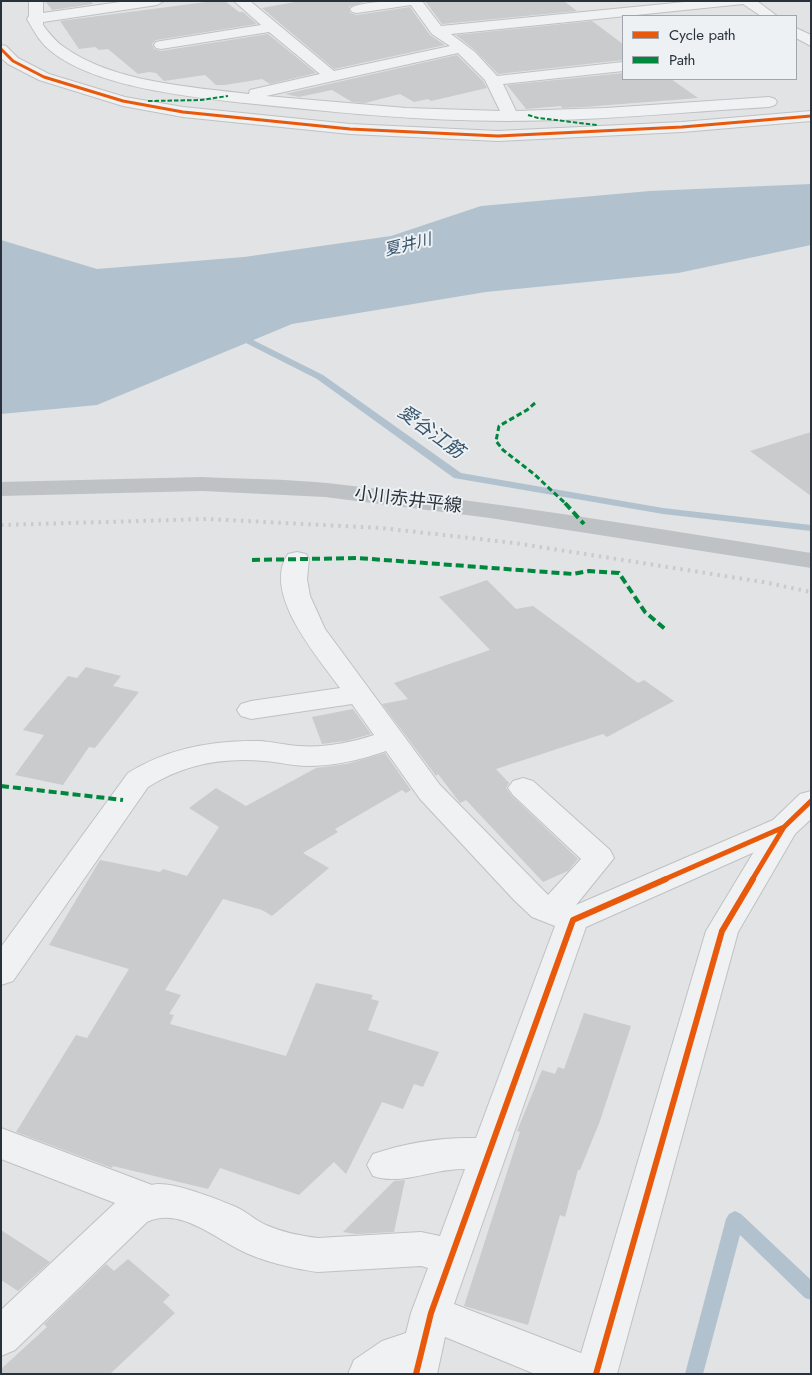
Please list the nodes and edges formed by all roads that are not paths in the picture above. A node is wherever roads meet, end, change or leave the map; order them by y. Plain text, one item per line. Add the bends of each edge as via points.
1 (36, 1) edge
2 (157, 1) edge
3 (241, 1) edge
4 (410, 1) edge
5 (415, 1) edge
6 (740, 1) edge
7 (747, 1) edge
8 (561, 5) dead end
9 (357, 9) dead end
10 (768, 15) edge
11 (576, 18) junction
12 (34, 19) junction
13 (272, 27) junction
14 (437, 31) junction
15 (797, 33) edge
16 (811, 44) edge
17 (161, 45) dead end
18 (797, 47) edge
19 (462, 48) junction
20 (1, 50) edge
21 (622, 66) edge
22 (332, 76) junction
23 (493, 81) junction
24 (237, 97) junction
25 (786, 100) dead end
26 (510, 116) junction
27 (811, 116) edge
28 (1, 489) edge
29 (297, 559) dead end
30 (811, 561) edge
31 (359, 694) junction
32 (251, 710) dead end
33 (392, 739) junction
34 (523, 788) dead end
35 (811, 801) edge
36 (784, 827) junction
37 (563, 916) junction
38 (1, 972) edge
39 (1, 1143) edge
40 (488, 1154) junction
41 (386, 1165) dead end
42 (146, 1204) junction
43 (451, 1256) junction
44 (1, 1337) edge
45 (423, 1345) edge
46 (369, 1374) edge
47 (584, 1374) edge
48 (596, 1374) edge

1 - 12 street
2 - 12 street
3 - 13 street
4 - 9 street
5 - 14 street
6 - 11 street
7 - 10 street
8 - 11 street
11 - 14 street
12 - 24 street via 60,52 88,66 161,87
13 - 17 street
13 - 22 street
14 - 19 street
15 - 16 street
16 - 18 street
19 - 22 street
19 - 23 street
20 - 27 street via 13,61 44,76 123,101 183,112 350,129 498,136 682,128
21 - 23 street
22 - 24 street
23 - 26 street via 506,102
24 - 26 street via 318,107
25 - 26 street
28 - 30 main road, 小川赤井平線 via 202,484 325,490 669,537
29 - 31 street via 293,578 302,611
31 - 32 street
31 - 33 street
33 - 37 street via 430,792 525,892 543,908
33 - 38 street via 350,753 310,757 263,751 221,752 193,756 148,773 133,786
34 - 37 street via 599,858
35 - 36 street
36 - 37 street
36 - 48 street via 722,930
37 - 40 street
39 - 42 street via 137,1194
40 - 41 street via 452,1153
40 - 43 street
42 - 43 street via 164,1200 179,1203 223,1219 254,1238 301,1253 318,1255 422,1249
42 - 44 street via 134,1210
43 - 45 street
45 - 46 street via 396,1355
45 - 47 street

